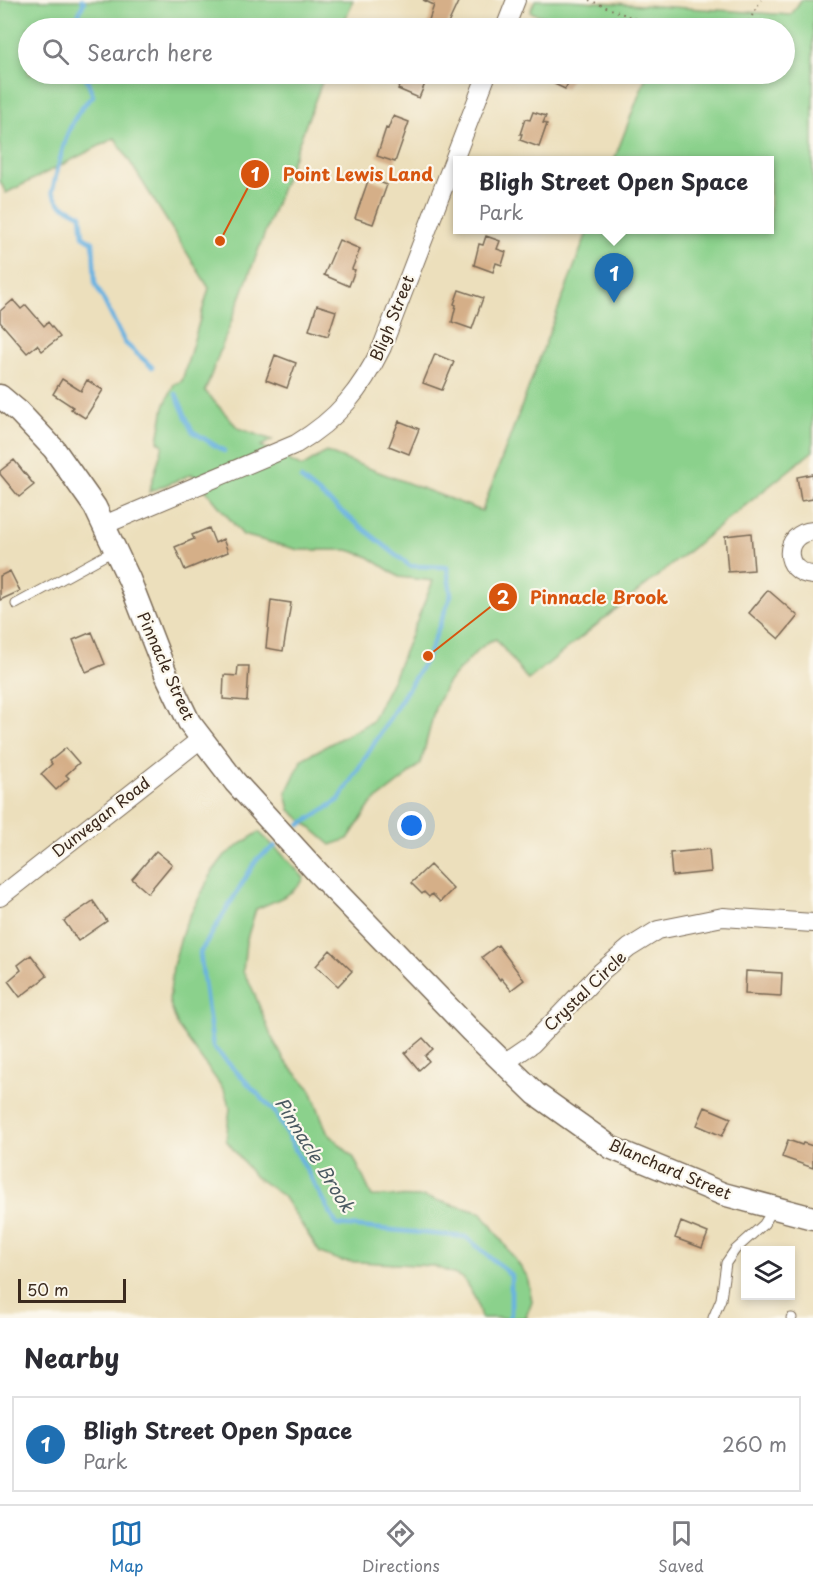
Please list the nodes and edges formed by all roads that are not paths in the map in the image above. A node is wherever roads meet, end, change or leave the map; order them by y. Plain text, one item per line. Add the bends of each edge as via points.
1 (516, 0) edge
2 (509, 18) edge
3 (484, 84) edge
4 (456, 156) edge
5 (453, 164) edge
6 (0, 396) edge
7 (104, 525) junction
8 (813, 531) edge
9 (116, 552) junction
10 (813, 575) edge
11 (16, 604) dead end
12 (202, 738) junction
13 (0, 897) edge
14 (813, 923) edge
15 (412, 969) joint
16 (504, 1064) junction
17 (774, 1208) junction
18 (813, 1218) edge
19 (712, 1318) edge

1 - 2 street
3 - 4 street, Bligh Street
5 - 7 street, Bligh Street via 370,372 328,422 296,444
6 - 7 street, Pinnacle Street via 54,449
7 - 9 street, Pinnacle Street
8 - 10 street via 795,538 790,554 798,570
9 - 11 lane
9 - 12 street, Pinnacle Street via 166,674 189,722
12 - 13 street, Dunvegan Road
12 - 15 street, Pinnacle Street via 318,873
14 - 16 street, Crystal Circle via 723,917 658,930 602,971 532,1044
15 - 16 street, Blanchard Street
16 - 17 street, Blanchard Street via 536,1094 612,1148 723,1194
17 - 18 street, Blanchard Street
17 - 19 lane via 726,1263 721,1299

